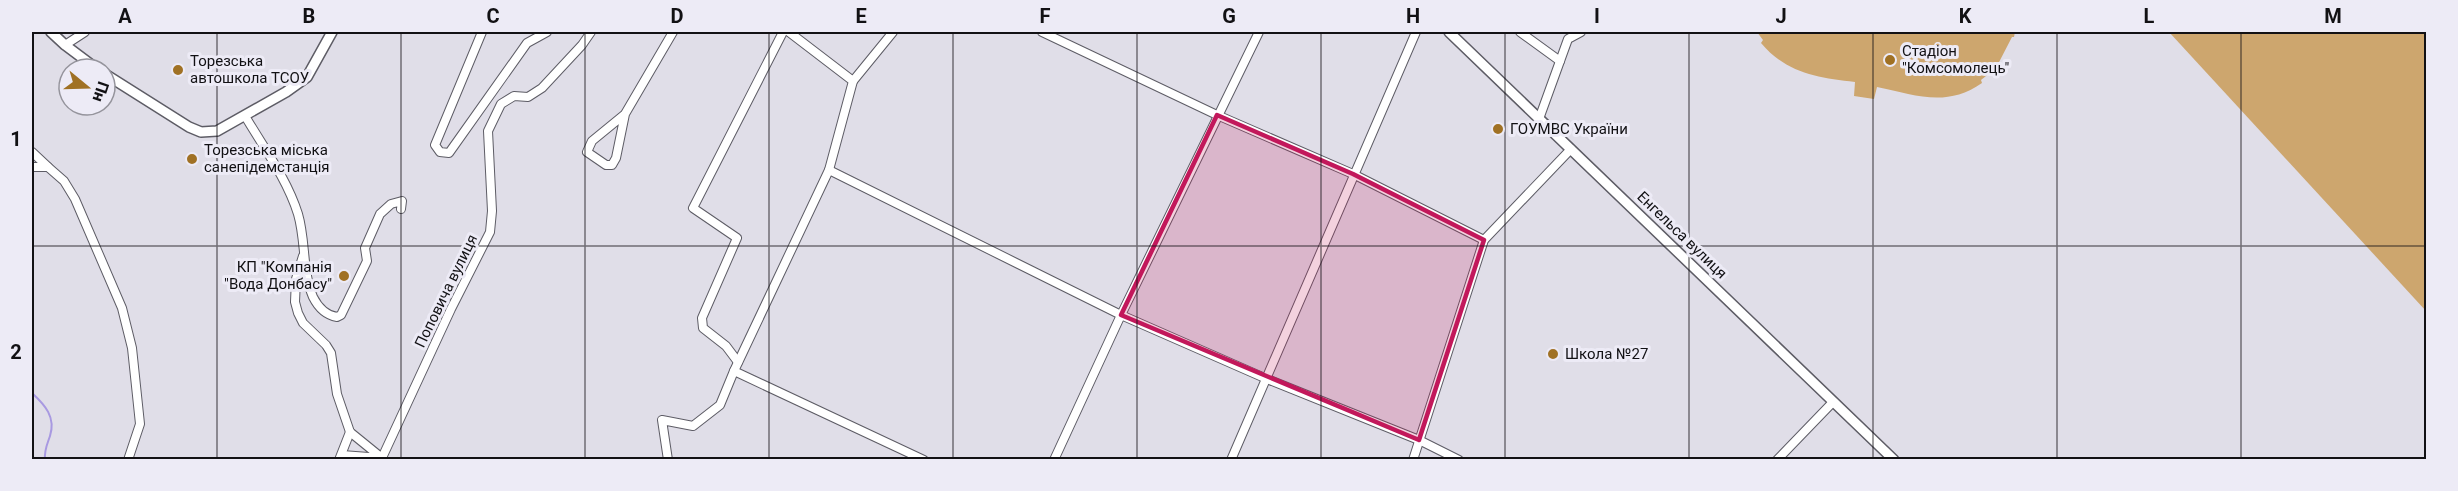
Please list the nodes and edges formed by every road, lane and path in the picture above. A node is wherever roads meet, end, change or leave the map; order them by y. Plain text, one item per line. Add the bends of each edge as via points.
1 (51, 32) edge
2 (85, 32) edge
3 (332, 32) edge
4 (482, 32) edge
5 (547, 32) edge
6 (591, 32) edge
7 (673, 32) edge
8 (783, 32) edge
9 (789, 32) edge
10 (893, 32) edge
11 (1042, 32) edge
12 (1259, 32) edge
13 (1416, 32) edge
14 (1449, 32) edge
15 (1520, 32) edge
16 (1562, 32) edge
17 (1581, 32) edge
18 (1568, 39) junction
19 (64, 45) junction
20 (80, 57) edge
21 (1560, 61) junction
22 (117, 81) edge
23 (852, 81) junction
24 (625, 114) junction
25 (1217, 115) junction
26 (245, 116) junction
27 (1539, 119) junction
28 (1571, 149) junction
29 (32, 152) edge
30 (32, 167) edge
31 (48, 167) junction
32 (830, 170) junction
33 (1353, 174) junction
34 (401, 209) dead end
35 (1484, 240) junction
36 (304, 252) junction
37 (1121, 315) junction
38 (738, 362) junction
39 (734, 371) junction
40 (1267, 379) junction
41 (1833, 402) junction
42 (350, 432) junction
43 (1419, 440) junction
44 (340, 457) edge
45 (128, 459) edge
46 (382, 459) edge
47 (668, 459) edge
48 (924, 459) edge
49 (1054, 459) edge
50 (1231, 459) edge
51 (1413, 459) edge
52 (1459, 459) edge
53 (1778, 459) edge
54 (1894, 459) edge

1 - 19 street
2 - 19 street
3 - 26 street via 307,77
4 - 5 street via 435,145 440,152 449,153 527,43
6 - 46 street, Поповича вулиця via 543,88 528,97 514,96 501,104 488,131 490,232
7 - 24 street
8 - 38 street via 693,207 736,238 702,318 703,328 726,346
9 - 23 street
10 - 23 street
11 - 25 street
12 - 25 street
13 - 33 street
14 - 27 street, Енгельса вулиця
15 - 21 street
16 - 18 street
17 - 18 street
18 - 21 street
19 - 20 street
21 - 27 street
22 - 26 street via 201,132 216,131
23 - 32 street
24 - 24 street via 592,141 587,152 606,165 612,165 616,158
25 - 33 street
25 - 37 street
26 - 36 street via 286,185 298,215
27 - 28 street, Енгельса вулиця
28 - 35 street
28 - 41 street, Енгельса вулиця
29 - 31 street
30 - 31 street
31 - 45 street via 64,180 75,199 122,308 132,348 140,424
32 - 37 street
32 - 38 street
33 - 35 street
33 - 40 street
34 - 36 street via 402,201 391,204 380,214 364,248 367,261 350,300 337,317 325,313 313,297
35 - 43 street
36 - 42 street via 296,279 298,313 331,353 337,394
37 - 40 street
37 - 49 street
38 - 39 street
39 - 47 street via 720,405 693,426 662,420
39 - 48 street
40 - 43 street
40 - 50 street
41 - 53 street
41 - 54 street, Енгельса вулиця
42 - 44 street
42 - 46 street
43 - 51 street
43 - 52 street
44 - 46 street

